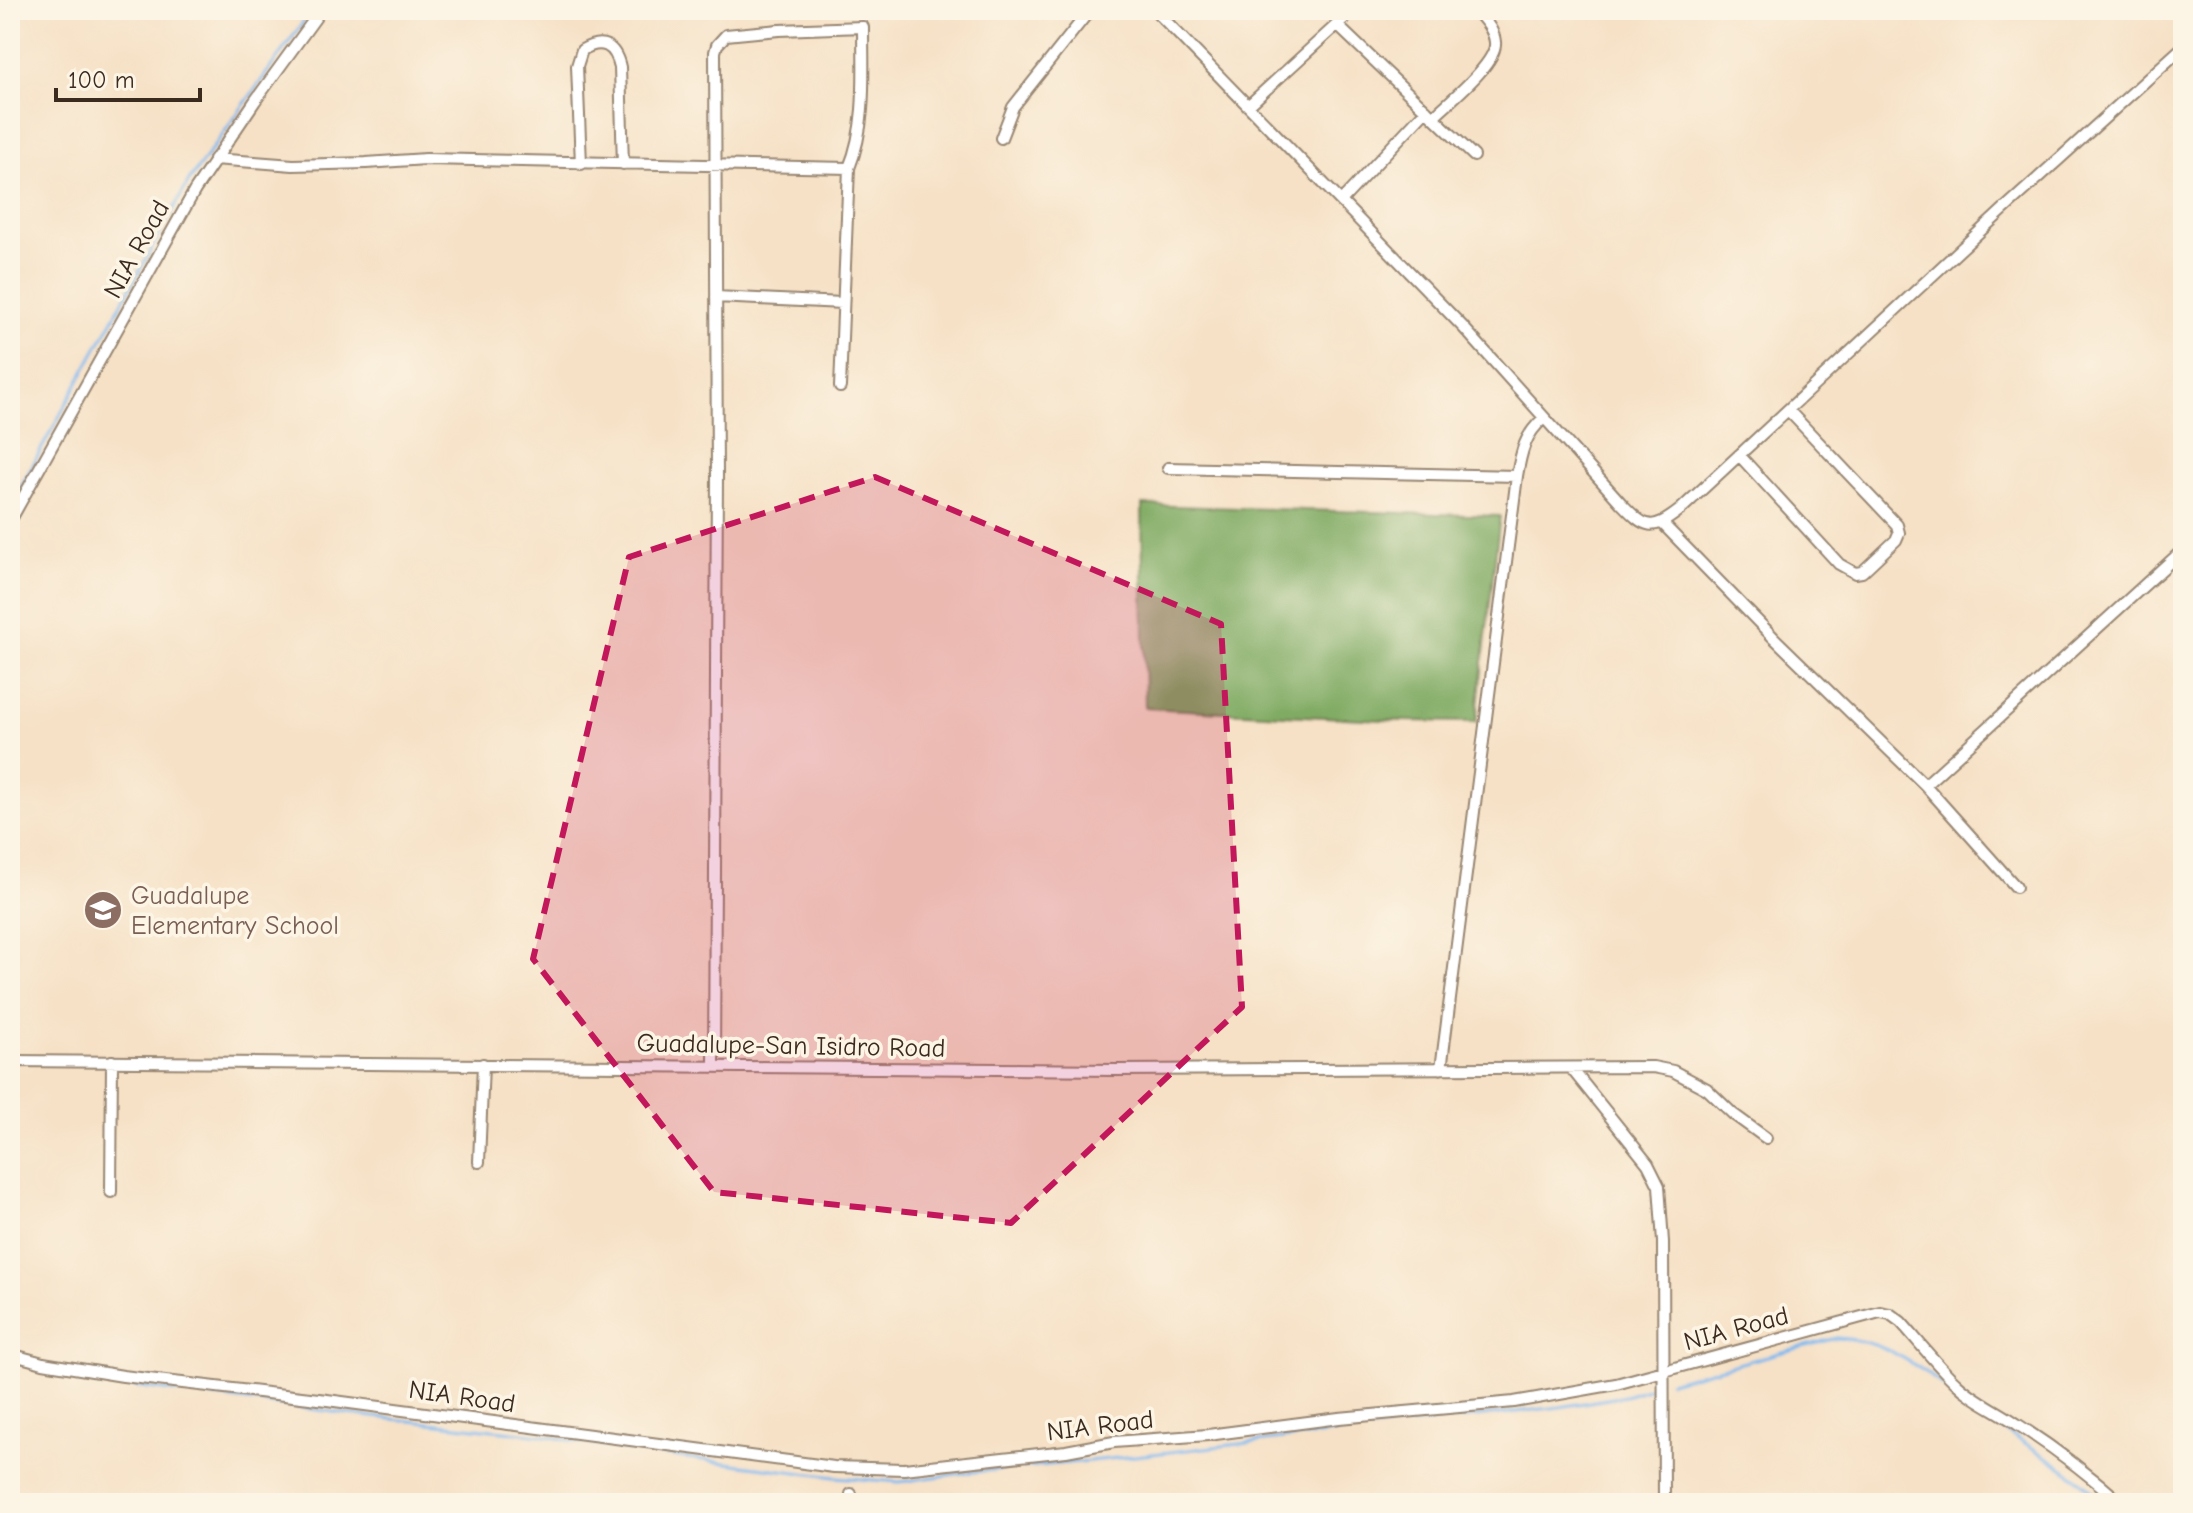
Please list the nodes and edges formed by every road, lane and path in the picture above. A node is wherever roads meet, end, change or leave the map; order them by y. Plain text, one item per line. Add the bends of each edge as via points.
1 (321, 10) edge
2 (1090, 10) edge
3 (1155, 10) edge
4 (1353, 10) edge
5 (1476, 10) edge
6 (1337, 25) junction
7 (2183, 47) edge
8 (1248, 106) junction
9 (1430, 114) junction
10 (1001, 138) dead end
11 (1474, 156) dead end
12 (214, 159) junction
13 (581, 164) junction
14 (623, 164) junction
15 (716, 166) junction
16 (849, 168) junction
17 (1341, 201) junction
18 (716, 297) junction
19 (843, 303) junction
20 (840, 387) dead end
21 (1788, 410) junction
22 (1544, 418) junction
23 (1739, 455) junction
24 (1168, 468) dead end
25 (1517, 476) junction
26 (10, 521) edge
27 (1662, 523) junction
28 (2183, 550) edge
29 (1925, 785) junction
30 (2016, 887) dead end
31 (10, 1061) edge
32 (112, 1061) junction
33 (483, 1064) junction
34 (714, 1067) junction
35 (1571, 1068) junction
36 (1441, 1069) junction
37 (1766, 1138) dead end
38 (479, 1162) dead end
39 (111, 1192) dead end
40 (10, 1354) edge
41 (1664, 1370) junction
42 (1664, 1503) edge
43 (2121, 1503) edge

1 - 12 street, NIA Road
2 - 10 street via 1013,107
3 - 8 street
4 - 6 street
5 - 9 street via 1493,34 1493,56
6 - 8 street
6 - 9 street
7 - 21 street
8 - 17 street
9 - 11 street
9 - 17 street
12 - 13 street via 293,165 426,159
12 - 26 street, NIA Road
13 - 14 street
13 - 14 street via 577,66 582,50 597,44 608,45 620,67
14 - 15 street
15 - 16 street
15 - 16 street via 715,52 726,35 863,27 860,128
15 - 18 street
16 - 19 street
17 - 22 street
18 - 19 street
18 - 34 street
19 - 20 street
21 - 23 street
21 - 23 street via 1897,525 1896,540 1862,572 1839,564
22 - 25 street via 1526,440
22 - 27 street via 1631,513 1649,525
23 - 27 street
24 - 25 street
25 - 36 street
27 - 29 street
28 - 29 street
29 - 30 street
31 - 32 street, Guadalupe-San Isidro Road
32 - 33 street, Guadalupe-San Isidro Road
32 - 39 street
33 - 34 street, Guadalupe-San Isidro Road
33 - 38 street
34 - 36 street, Guadalupe-San Isidro Road
35 - 36 street, Guadalupe-San Isidro Road
35 - 37 street, Guadalupe-San Isidro Road via 1673,1071 1707,1089
35 - 41 street via 1648,1164 1659,1186
40 - 41 street, NIA Road via 123,1376 877,1469 1514,1402
41 - 42 street
41 - 43 street, NIA Road via 1880,1312 1890,1314 1956,1384 2052,1448

